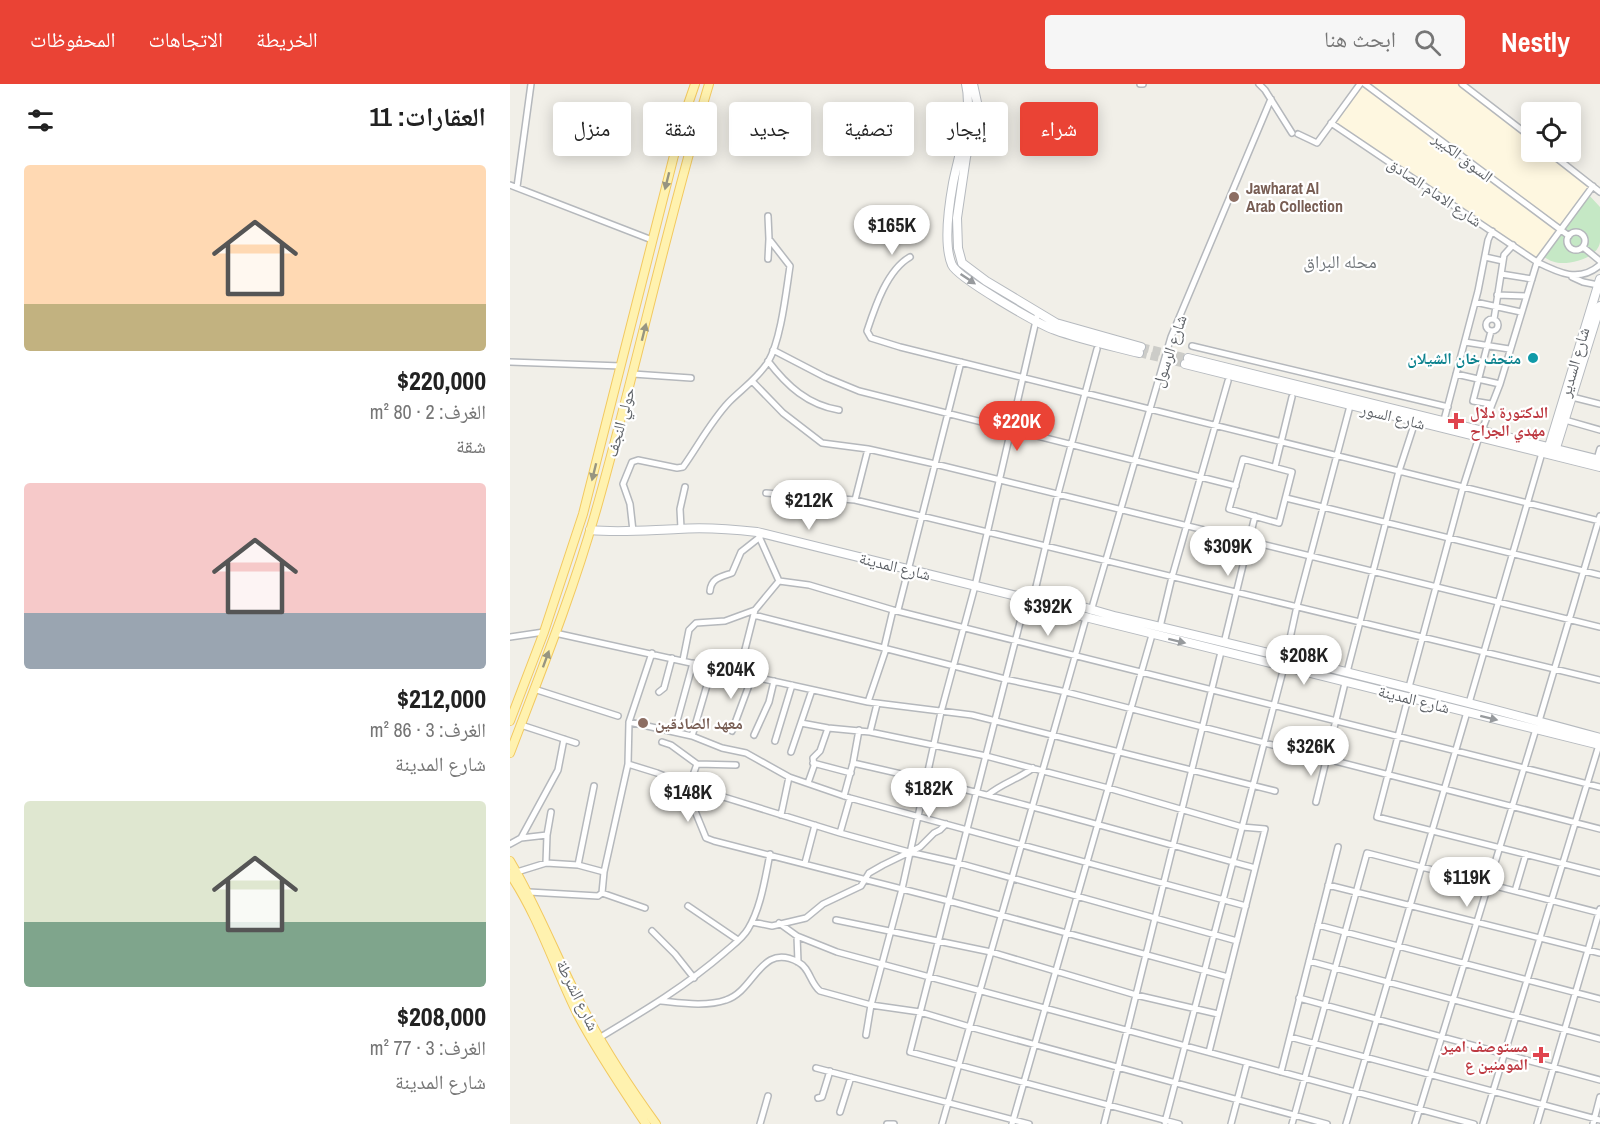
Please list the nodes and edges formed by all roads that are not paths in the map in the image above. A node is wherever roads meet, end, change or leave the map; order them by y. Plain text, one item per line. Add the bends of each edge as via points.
1 (531, 84) edge
2 (695, 84) edge
3 (709, 84) edge
4 (966, 84) edge
5 (973, 84) edge
6 (1259, 84) edge
7 (1360, 84) edge
8 (1365, 84) edge
9 (1462, 84) edge
10 (692, 94) junction
11 (705, 97) junction
12 (1271, 99) junction
13 (1331, 123) junction
14 (1521, 130) edge
15 (1562, 162) edge
16 (510, 185) edge
17 (1593, 186) junction
18 (517, 187) junction
19 (1600, 192) edge
20 (768, 216) dead end
21 (1561, 230) junction
22 (1492, 231) junction
23 (1569, 236) junction
24 (769, 239) junction
25 (652, 240) junction
26 (1513, 245) junction
27 (1583, 247) junction
28 (910, 257) dead end
29 (1485, 257) junction
30 (768, 259) dead end
31 (1503, 261) junction
32 (1538, 262) junction
33 (1600, 263) edge
34 (1501, 274) junction
35 (1570, 276) junction
36 (1532, 279) junction
37 (1599, 282) edge
38 (1497, 295) junction
39 (1526, 296) junction
40 (1475, 302) junction
41 (1496, 306) junction
42 (1600, 307) edge
43 (1521, 312) junction
44 (1037, 316) junction
45 (1494, 319) junction
46 (1491, 332) junction
47 (1465, 342) junction
48 (1192, 346) dead end
49 (1487, 346) junction
50 (1097, 349) dead end
51 (1509, 349) junction
52 (773, 350) junction
53 (1141, 350) tunnel mouth
54 (625, 351) junction
55 (638, 354) junction
56 (1579, 359) junction
57 (768, 361) junction
58 (510, 362) edge
59 (961, 362) junction
60 (620, 368) junction
61 (633, 374) junction
62 (1456, 374) junction
63 (1022, 377) junction
64 (691, 378) dead end
65 (1479, 379) junction
66 (752, 381) junction
67 (1227, 381) dead end
68 (1500, 384) junction
69 (1085, 393) junction
70 (1292, 397) dead end
71 (1572, 397) junction
72 (1491, 404) junction
73 (1600, 404) edge
74 (1350, 406) junction
75 (1448, 407) junction
76 (1150, 409) junction
77 (839, 410) dead end
78 (948, 413) junction
79 (1444, 420) junction
80 (1565, 420) junction
81 (1415, 422) junction
82 (1215, 425) junction
83 (1010, 429) junction
84 (1600, 430) edge
85 (1480, 433) junction
86 (1281, 441) junction
87 (1071, 444) junction
88 (868, 449) junction
89 (1600, 449) edge
90 (1550, 451) junction
91 (1336, 455) junction
92 (1134, 460) junction
93 (1599, 462) edge
94 (935, 464) junction
95 (1275, 467) junction
96 (1399, 471) junction
97 (1201, 477) junction
98 (999, 480) junction
99 (1236, 486) junction
100 (685, 487) dead end
101 (1463, 487) junction
102 (766, 493) dead end
103 (1058, 494) junction
104 (1286, 498) junction
105 (855, 500) junction
106 (1527, 503) junction
107 (1324, 507) junction
108 (1120, 510) junction
109 (922, 515) junction
110 (1255, 516) junction
111 (1600, 519) edge
112 (1386, 522) junction
113 (1186, 526) junction
114 (681, 528) junction
115 (590, 530) junction
116 (633, 531) junction
117 (988, 532) junction
118 (758, 535) junction
119 (1449, 538) junction
120 (1249, 541) junction
121 (1046, 546) junction
122 (1512, 554) junction
123 (1310, 556) junction
124 (1106, 560) junction
125 (908, 568) junction
126 (1583, 571) junction
127 (1372, 572) junction
128 (1600, 575) edge
129 (1172, 577) junction
130 (779, 581) junction
131 (975, 586) junction
132 (1436, 587) junction
133 (710, 591) dead end
134 (1237, 591) junction
135 (1027, 597) junction
136 (1498, 602) junction
137 (1297, 606) junction
138 (895, 610) junction
139 (754, 613) junction
140 (1088, 615) junction
141 (548, 618) junction
142 (1569, 620) junction
143 (559, 621) junction
144 (1359, 621) junction
145 (1160, 627) junction
146 (1600, 627) edge
147 (964, 628) junction
148 (544, 632) junction
149 (555, 633) junction
150 (1152, 635) junction
151 (1422, 635) junction
152 (510, 637) edge
153 (1015, 641) junction
154 (1224, 643) junction
155 (885, 648) junction
156 (1484, 651) junction
157 (1221, 652) junction
158 (652, 653) junction
159 (1076, 656) junction
160 (1286, 657) junction
161 (672, 658) junction
162 (683, 660) junction
163 (693, 663) junction
164 (953, 666) junction
165 (712, 668) junction
166 (1284, 668) junction
167 (1554, 668) junction
168 (1141, 672) junction
169 (1347, 672) junction
170 (738, 674) junction
171 (752, 676) junction
172 (1005, 679) junction
173 (1600, 680) edge
174 (774, 681) junction
175 (1345, 683) junction
176 (792, 685) junction
177 (1409, 687) junction
178 (534, 689) junction
179 (813, 690) junction
180 (1212, 690) junction
181 (659, 692) dead end
182 (1066, 692) junction
183 (1408, 698) junction
184 (868, 702) junction
185 (1469, 703) junction
186 (877, 704) junction
187 (1274, 706) junction
188 (1131, 708) junction
189 (941, 712) junction
190 (1467, 712) junction
191 (618, 716) dead end
192 (995, 720) junction
193 (510, 721) edge
194 (1335, 721) junction
195 (629, 722) junction
196 (801, 723) junction
197 (521, 724) junction
198 (1537, 725) junction
199 (1203, 727) junction
200 (828, 728) junction
201 (859, 730) junction
202 (732, 731) dead end
203 (674, 732) junction
204 (870, 732) junction
205 (754, 735) dead end
206 (1053, 735) junction
207 (692, 736) junction
208 (1398, 736) junction
209 (564, 739) junction
210 (775, 741) dead end
211 (662, 742) dead end
212 (1264, 742) junction
213 (576, 743) dead end
214 (1600, 743) edge
215 (934, 745) junction
216 (1119, 751) junction
217 (1457, 751) junction
218 (791, 752) dead end
219 (510, 753) edge
220 (986, 756) junction
221 (1327, 759) junction
222 (813, 763) junction
223 (853, 763) junction
224 (628, 764) junction
225 (697, 764) junction
226 (736, 765) dead end
227 (1033, 768) junction
228 (1523, 768) junction
229 (1192, 770) junction
230 (1043, 771) junction
231 (851, 773) junction
232 (1388, 774) junction
233 (789, 777) junction
234 (926, 779) junction
235 (808, 783) junction
236 (1587, 784) junction
237 (1253, 785) junction
238 (594, 786) dead end
239 (688, 786) junction
240 (1600, 787) edge
241 (1108, 788) junction
242 (1446, 789) junction
243 (701, 790) junction
244 (1275, 791) dead end
245 (977, 792) junction
246 (988, 795) junction
247 (847, 797) junction
248 (1316, 802) dead end
249 (672, 804) dead end
250 (1512, 806) junction
251 (1033, 807) junction
252 (1182, 809) junction
253 (695, 811) junction
254 (551, 812) dead end
255 (781, 815) junction
256 (918, 817) junction
257 (1575, 822) junction
258 (1098, 823) junction
259 (946, 824) junction
260 (815, 825) junction
261 (1242, 827) junction
262 (1600, 829) edge
263 (967, 830) junction
264 (1434, 831) junction
265 (840, 833) junction
266 (547, 835) junction
267 (521, 838) junction
268 (510, 844) edge
269 (1022, 845) junction
270 (1173, 847) junction
271 (1338, 847) dead end
272 (1499, 848) junction
273 (909, 852) junction
274 (770, 854) junction
275 (1526, 854) junction
276 (510, 861) edge
277 (1233, 862) junction
278 (546, 863) junction
279 (805, 863) junction
280 (958, 863) junction
281 (1087, 863) junction
282 (1563, 863) junction
283 (578, 865) junction
284 (1255, 868) junction
285 (1423, 868) junction
286 (604, 872) junction
287 (1600, 873) edge
288 (512, 874) edge
289 (865, 879) junction
290 (1012, 879) junction
291 (1164, 884) junction
292 (1488, 884) junction
293 (1328, 885) junction
294 (902, 889) junction
295 (1515, 891) junction
296 (529, 892) junction
297 (602, 892) junction
298 (1356, 892) junction
299 (1077, 897) junction
300 (1223, 900) junction
301 (949, 901) junction
302 (1551, 901) junction
303 (688, 906) dead end
304 (1246, 906) junction
305 (1411, 906) junction
306 (645, 908) dead end
307 (1600, 911) edge
308 (1002, 916) junction
309 (1155, 918) junction
310 (836, 920) dead end
311 (752, 922) junction
312 (1477, 922) junction
313 (779, 923) junction
314 (1318, 925) junction
315 (652, 931) dead end
316 (890, 931) junction
317 (1345, 932) junction
318 (1067, 934) junction
319 (1214, 934) junction
320 (797, 936) junction
321 (1540, 938) junction
322 (738, 940) junction
323 (939, 940) junction
324 (1237, 941) junction
325 (1399, 946) junction
326 (1588, 950) junction
327 (991, 952) junction
328 (1600, 953) edge
329 (1146, 955) junction
330 (1309, 961) junction
331 (798, 962) junction
332 (1464, 963) junction
333 (882, 964) junction
334 (1335, 968) junction
335 (1204, 971) junction
336 (1056, 972) junction
337 (929, 977) junction
338 (1228, 977) junction
339 (694, 978) junction
340 (1527, 980) junction
341 (1388, 982) junction
342 (980, 991) junction
343 (1575, 992) junction
344 (1136, 996) junction
345 (1299, 998) junction
346 (1600, 999) edge
347 (1453, 1000) junction
348 (661, 1001) junction
349 (871, 1005) junction
350 (1325, 1005) junction
351 (1195, 1007) junction
352 (1045, 1008) junction
353 (920, 1012) junction
354 (1218, 1014) junction
355 (1516, 1016) junction
356 (1377, 1019) junction
357 (970, 1027) junction
358 (1564, 1029) junction
359 (1127, 1030) junction
360 (866, 1035) dead end
361 (1290, 1037) junction
362 (1442, 1037) junction
363 (599, 1038) junction
364 (1600, 1039) edge
365 (1314, 1043) junction
366 (1035, 1045) junction
367 (1185, 1046) junction
368 (1209, 1052) junction
369 (1504, 1054) junction
370 (1366, 1057) junction
371 (1247, 1063) junction
372 (959, 1065) junction
373 (1118, 1067) junction
374 (1554, 1067) junction
375 (816, 1068) dead end
376 (830, 1071) junction
377 (1281, 1072) junction
378 (1431, 1074) junction
379 (851, 1077) junction
380 (1305, 1078) junction
381 (1600, 1080) edge
382 (1024, 1083) junction
383 (1175, 1083) junction
384 (1493, 1091) junction
385 (1356, 1092) junction
386 (768, 1096) dead end
387 (1600, 1097) edge
388 (818, 1098) dead end
389 (1237, 1100) junction
390 (949, 1102) junction
391 (1543, 1104) junction
392 (1109, 1105) junction
393 (1420, 1109) junction
394 (840, 1112) dead end
395 (1294, 1115) junction
396 (1596, 1121) edge
397 (1013, 1122) edge
398 (1165, 1122) edge
399 (646, 1124) edge
400 (656, 1124) edge
401 (760, 1124) edge
402 (887, 1124) edge
403 (894, 1124) edge
404 (942, 1124) edge
405 (1029, 1124) edge
406 (1104, 1124) edge
407 (1179, 1124) edge
408 (1230, 1124) edge
409 (1292, 1124) edge
410 (1327, 1124) edge
411 (1346, 1124) edge
412 (1415, 1124) edge
413 (1474, 1124) edge
414 (1483, 1124) edge
415 (1537, 1124) edge

1 - 18 street
2 - 10 main road
3 - 11 main road, حولي النجف
4 -> 44 main road via 969,106 949,206 952,265 959,273
5 - 44 main road via 978,107 959,198 959,256 970,270
6 - 12 street
7 - 13 street
8 - 21 street, السوق الكبير
9 - 14 street
10 - 11 main road via 699,90
10 -> 25 main road
55 -> 11 main road, حولي النجف
12 - 13 street via 1295,134 1317,143
12 - 76 street, شارع الرسول via 1171,337
13 - 22 street, شارع الامام الصادق
15 - 17 street
16 - 18 street
17 - 19 street
17 - 21 street
18 - 25 street
20 - 24 street
21 - 23 street, السوق الكبير
21 - 32 street
22 - 26 street, شارع الامام الصادق
22 - 29 street
23 - 27 street via 1581,234
23 - 27 street via 1570,249
24 - 30 street
24 - 52 street via 790,266
25 - 54 main road
26 - 31 street
26 - 32 street, شارع الامام الصادق
27 - 33 street
28 - 59 street via 878,298 868,335
29 - 31 street
29 - 40 street
31 - 34 street
32 - 35 street, شارع الامام الصادق
32 - 36 street
33 - 35 street via 1587,274
34 - 36 street
34 - 38 street
35 - 37 street, شارع الامام الصادق via 1583,282
36 - 39 street
37 - 56 main road, شارع السدير
38 - 39 street
38 - 41 street
39 - 43 street
40 - 41 street
40 - 47 street
41 - 43 street
41 - 45 street
42 - 56 main road, شارع السدير
43 - 51 street
44 - 53 main road via 1061,332
44 - 63 street
45 - 46 street via 1498,325
45 - 46 street via 1485,324
46 - 49 street
47 - 49 street
47 - 62 street
48 - 75 street
49 - 51 street
49 - 65 street
50 - 69 street
51 - 68 street
52 - 57 street
52 - 78 street via 859,391
54 - 55 main road via 630,359
54 - 60 main road
55 - 61 main road, حولي النجف
56 - 71 main road, شارع السدير
56 - 90 main road, شارع السدير
57 - 66 street
57 - 77 street via 812,403
58 - 60 street
59 - 63 street
59 - 78 street
60 - 61 main road via 628,367
60 -> 141 main road via 583,514
61 - 64 street
61 - 115 main road, حولي النجف
62 - 65 street
62 - 75 street
63 - 69 street
63 - 83 street
65 - 68 street
65 - 72 street via 1473,401
66 - 88 street via 783,413 822,442
66 - 116 street via 728,404 683,467 632,462 623,484
67 - 82 street
68 - 72 street
69 - 76 street
69 - 87 street
70 - 86 street
71 - 73 street
71 - 80 main road, شارع السدير
72 - 85 street
74 - 79 main road, شارع السور via 1186,361
74 - 81 main road, شارع السور
74 - 91 street
75 - 79 street
76 - 82 street
76 - 92 street, شارع الرسول
78 - 83 street
78 - 94 street
79 - 85 main road, شارع السور
80 - 84 street
80 - 90 main road, شارع السدير
81 - 85 main road, شارع السور
81 - 96 street
82 - 86 street
82 - 97 street
83 - 87 street
83 - 98 street
85 - 90 main road, شارع السور
85 - 101 street
86 - 91 street
86 - 95 street
87 - 92 street
87 - 103 street
88 - 94 street
88 - 105 street
89 - 93 street
90 - 93 main road, شارع السور
90 - 106 street
91 - 96 street
91 - 107 street
92 - 97 street
92 - 108 street, شارع الرسول
94 - 98 street
94 - 109 street
95 - 99 street via 1243,459
95 - 104 street via 1292,472
96 - 101 street
96 - 112 street
97 - 99 street
97 - 113 street
98 - 103 street
98 - 117 street
99 - 110 street via 1229,509
100 - 114 street
101 - 106 street
101 - 119 street
102 - 105 street
103 - 108 street
103 - 121 street
104 - 107 street
104 - 110 street via 1279,523
105 - 109 street
106 - 111 street
106 - 122 street
107 - 112 street
107 - 123 street
108 - 113 street
108 - 124 street, شارع الرسول
109 - 117 street
109 - 125 street
110 - 120 street
111 - 126 street
112 - 119 street
112 - 127 street
113 - 120 street
113 - 129 street
114 - 116 main road, شارع المدينة
114 - 118 main road, شارع المدينة via 738,530
115 - 116 main road, شارع المدينة
115 - 143 main road, حولي النجف
117 - 121 street
117 - 131 street
118 - 125 main road, شارع المدينة
118 - 130 street
118 - 133 street via 741,552 732,573 713,580
119 - 122 street
119 - 132 street
120 - 123 street
120 - 134 street
121 - 124 street
121 - 135 street
122 - 126 street
122 - 136 street
123 - 127 street
123 - 137 street
124 - 129 street
124 - 140 street, شارع الرسول
125 - 131 main road, شارع المدينة
125 - 138 street
126 - 128 street
126 - 142 street
127 - 132 street
127 - 144 street
129 - 134 street
129 - 145 street
130 - 138 street via 809,585
130 - 139 street
131 - 135 main road, شارع المدينة
131 - 147 street
132 - 136 street
132 - 151 street
134 - 137 street
134 - 154 street
135 - 140 main road, شارع المدينة
135 - 153 street
136 - 142 street
136 - 156 street
137 - 144 street
137 - 160 street
138 - 147 street
138 - 155 street
139 - 155 street
139 - 162 street via 696,623 689,630
139 - 170 street
140 - 145 main road, شارع المدينة
140 - 150 main road, شارع المدينة
140 - 159 street, شارع الرسول
141 - 143 main road
141 - 148 main road
142 - 146 street
142 - 167 street
143 - 149 main road, حولي النجف
144 - 151 street
144 - 169 street
145 - 154 main road, شارع المدينة
147 - 153 street
147 - 164 street
148 - 149 main road via 549,629
148 - 152 street
148 - 193 main road
149 - 158 street
178 -> 149 main road, حولي النجف
150 -> 157 main road, شارع المدينة
150 - 168 street
151 - 156 street
151 - 177 street
153 - 159 street
153 - 172 street
154 - 160 main road, شارع المدينة
155 - 164 street
155 - 184 street
156 - 167 street
156 - 185 street
157 - 166 main road, شارع المدينة
157 - 180 street
158 - 161 street
158 - 195 street
159 - 168 street
159 - 182 street, شارع الرسول
160 - 169 main road, شارع المدينة
161 - 162 street
161 - 181 street via 664,688
162 - 163 street
163 - 165 street
163 - 203 street
164 - 172 street
164 - 189 street
165 - 170 street
165 - 207 street
166 - 175 main road, شارع المدينة
166 - 187 street
167 - 173 street
167 - 198 street
168 - 180 street
168 - 188 street
169 - 177 main road, شارع المدينة
170 - 171 street
171 - 174 street
171 - 202 street
172 - 182 street
172 - 192 street
174 - 176 street
174 - 205 street
175 - 183 main road, شارع المدينة
175 - 194 street
176 - 179 street
176 - 210 street
177 - 185 main road, شارع المدينة
178 - 191 street
178 - 197 main road, حولي النجف
179 - 184 street
179 - 196 street
180 - 187 street
180 - 199 street
182 - 188 street
182 - 206 street, شارع الرسول
183 - 190 main road, شارع المدينة
183 - 208 street
184 - 186 street
185 - 198 main road, شارع المدينة
186 - 189 street
186 - 204 street
187 - 194 street
187 - 212 street
188 - 199 street
188 - 216 street
189 - 192 street
189 - 215 street
190 -> 198 main road, شارع المدينة
190 - 217 street
192 - 206 street
192 - 220 street
194 - 208 street
194 - 221 street
195 - 203 street
195 - 224 street
196 - 200 street
196 - 218 street
197 - 209 street
197 - 219 main road, حولي النجف
198 - 214 main road, شارع المدينة
198 - 228 street
199 - 212 street
199 - 229 street
200 - 201 street
200 - 222 street
201 - 204 street
201 - 223 street
203 - 207 street
204 - 215 street
206 - 216 street
206 - 230 street, شارع الرسول
207 - 233 street via 747,753
208 - 217 street
208 - 232 street
209 - 213 street
209 - 267 street via 558,770
211 - 225 street
212 - 221 street
212 - 237 street
214 - 236 street
215 - 220 street
215 - 234 street
216 - 229 street
216 - 241 street
217 - 228 street
217 - 242 street
220 - 227 street
220 - 245 street
221 - 232 street
221 - 248 street
222 - 231 street
222 - 235 street
223 - 231 street
223 - 234 street
224 - 239 street
224 - 286 street
225 - 226 street
225 - 239 street
227 - 230 street
227 - 246 street
228 - 236 street
228 - 250 street
229 - 237 street
229 - 252 street
230 - 241 street
230 - 251 street, شارع الرسول
231 - 247 street
232 - 242 street
232 - 264 street via 1377,817
233 - 235 street
233 - 255 street
234 - 245 street
234 - 256 street
235 - 247 street
236 - 240 street
236 - 257 street
237 - 244 street
237 - 261 street
238 - 283 street
239 - 243 street
241 - 252 street
241 - 258 street
242 - 250 street
242 - 264 street
243 - 253 street
243 - 255 street
245 - 246 street
245 - 263 street
246 - 251 street
247 - 256 street
247 - 265 street
249 - 253 street
250 - 257 street
250 - 272 street
251 - 258 street
251 - 269 street, شارع الرسول
252 - 261 street
252 - 270 street
253 - 274 street via 706,838
254 - 266 street
255 - 260 street
256 - 259 street
256 - 273 street
257 - 262 street
257 - 282 street
258 - 270 street
258 - 281 street
259 - 263 street
259 - 273 street
260 - 265 street
260 - 279 street
261 - 277 street
261 - 284 street via 1265,829
263 - 269 street
263 - 280 street
264 - 272 street
264 - 285 street
265 - 273 street
266 - 267 street
266 - 278 street
267 - 268 street
269 - 281 street
269 - 290 street, شارع الرسول
270 - 277 street
270 - 291 street
271 - 293 street
272 - 275 street
272 - 292 street
273 - 280 street
273 - 289 street via 882,865
273 - 294 street
274 - 279 street
274 - 311 street
275 - 282 street
275 - 295 street
276 - 288 main road, شارع الشرطة
277 - 284 street
277 - 300 street
278 - 283 street
278 - 288 street
279 - 289 street
280 - 290 street
280 - 301 street
281 - 291 street
281 - 299 street
282 - 287 street
282 - 302 street
283 - 286 street
284 - 304 street
285 - 292 street
285 - 298 street via 1367,853
285 - 305 street
286 - 297 street
288 - 296 main road, شارع الشرطة
288 - 399 main road, شارع الشرطة via 578,1014
289 - 294 street
289 - 313 street via 859,888 823,904 806,918
290 - 299 street
290 - 308 street, شارع الرسول
291 - 300 street
291 - 309 street
292 - 295 street
292 - 312 street
293 - 298 street
293 - 314 street
294 - 301 street
294 - 316 street
295 - 302 street
296 - 297 street via 598,896
296 - 363 main road, شارع الشرطة
297 - 306 street
298 - 305 street
298 - 317 street
299 - 309 street
299 - 318 street
300 - 304 street
300 - 319 street
301 - 308 street
301 - 323 street
302 - 307 street
302 - 321 street
303 - 322 street
304 - 324 street
305 - 312 street
305 - 325 street
307 - 326 street
308 - 318 street
308 - 327 street, شارع الرسول
309 - 319 street
309 - 329 street
310 - 316 street
311 - 313 street via 772,926
311 - 322 street
312 - 321 street
312 - 332 street
313 - 320 street
314 - 317 street
314 - 330 street
315 - 339 street
316 - 323 street
316 - 333 street
317 - 325 street
317 - 334 street
318 - 329 street
318 - 336 street
319 - 324 street
319 - 335 street
320 - 331 street
320 - 333 street
321 - 326 street
321 - 340 street
322 - 339 street
323 - 327 street
323 - 337 street
324 - 338 street
325 - 332 street
325 - 341 street
326 - 328 street
326 - 343 street
327 - 336 street
327 - 342 street, شارع الرسول
329 - 335 street
329 - 344 street
330 - 334 street
330 - 345 street
331 - 348 street via 772,958 740,993 724,1001
331 - 349 street via 818,990
332 - 340 street
332 - 347 street
333 - 337 street
333 - 349 street
334 - 341 street
334 - 350 street
335 - 338 street
335 - 351 street
336 - 344 street
336 - 352 street
337 - 342 street
337 - 353 street
338 - 354 street
339 - 348 street
340 - 343 street
340 - 355 street
341 - 347 street
341 - 356 street
342 - 352 street
342 - 357 street, شارع الرسول
343 - 346 street
343 - 358 street
344 - 351 street
344 - 359 street
345 - 350 street
345 - 361 street
347 - 355 street
347 - 362 street
348 - 363 street
349 - 353 street
349 - 360 street
350 - 356 street
350 - 365 street
351 - 354 street
351 - 367 street
352 - 359 street
352 - 366 street
353 - 357 street
353 - 372 street via 910,1052
354 - 368 street
355 - 358 street
355 - 369 street
356 - 362 street
356 - 370 street
357 - 366 street
357 - 372 street, شارع الرسول
358 - 364 street
358 - 374 street
359 - 367 street
359 - 373 street
361 - 365 street
361 - 377 street
362 - 369 street
362 - 378 street
363 - 400 main road, شارع الشرطة
365 - 370 street
365 - 380 street
366 - 373 street
366 - 382 street
367 - 368 street
367 - 383 street
368 - 371 street
369 - 374 street
369 - 384 street
370 - 378 street
370 - 385 street
371 - 377 street
371 - 389 street
372 - 382 street
372 - 390 street, شارع الرسول
373 - 383 street
373 - 392 street
374 - 381 street
374 - 391 street
375 - 376 street
376 - 379 street
376 - 388 street via 822,1097
377 - 380 street
378 - 384 street
378 - 393 street
379 - 390 street
379 - 394 street
380 - 385 street
380 - 395 street
382 - 392 street
382 - 397 street
383 - 389 street
383 - 398 street
384 - 391 street
384 - 414 street
385 - 393 street
385 - 411 street
386 - 401 street
387 - 396 street
389 - 395 street
389 - 408 street
390 - 397 street
390 - 404 street, شارع الرسول
391 - 396 street
391 - 415 street
392 - 398 street
392 - 406 street
393 - 412 street
393 - 413 street
395 - 409 street
395 - 410 street
397 - 405 street
398 - 407 street
402 - 403 street

